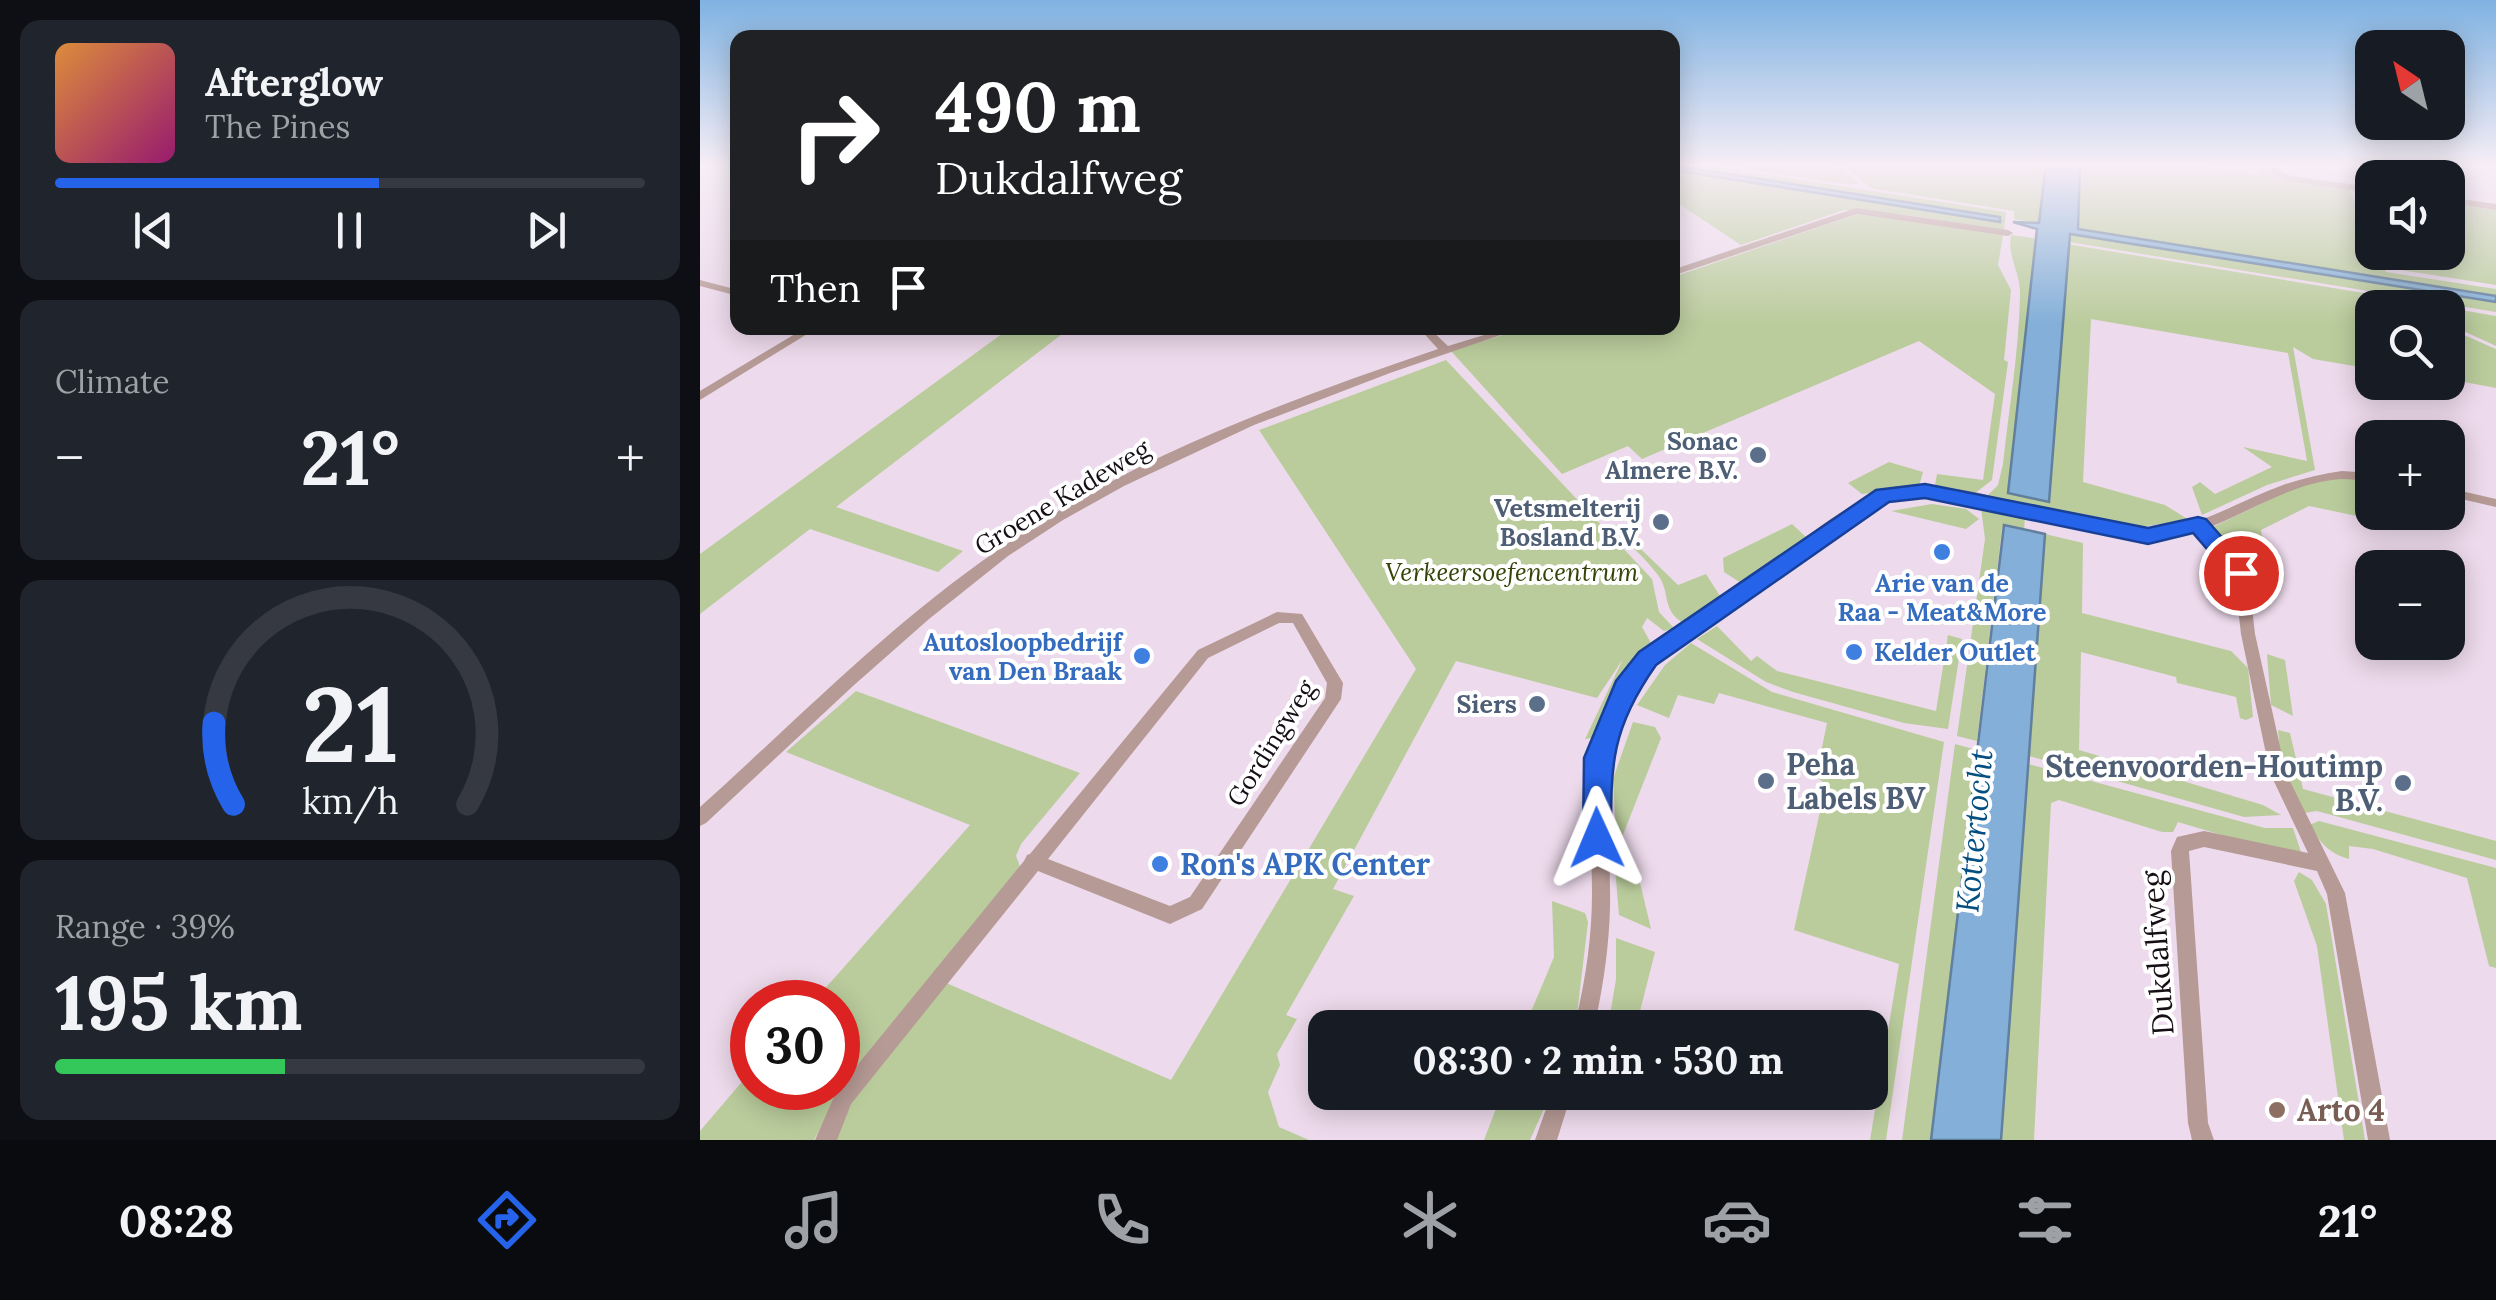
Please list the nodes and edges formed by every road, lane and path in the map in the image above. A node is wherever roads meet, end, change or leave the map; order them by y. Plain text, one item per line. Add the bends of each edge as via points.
1 (1838, 217) edge
2 (1899, 217) edge
3 (2008, 233) dead end
4 (1680, 270) edge
5 (700, 283) edge
6 (730, 291) edge
7 (800, 335) edge
8 (1431, 335) edge
9 (1493, 335) edge
10 (1445, 350) junction
11 (700, 396) edge
12 (2355, 474) edge
13 (2465, 496) edge
14 (2496, 502) edge
15 (2198, 525) junction
16 (700, 818) edge
17 (1033, 861) junction
18 (2320, 864) junction
19 (1588, 1010) edge
20 (1556, 1110) edge
21 (826, 1140) edge
22 (1546, 1140) edge
23 (2203, 1140) edge
24 (2378, 1140) edge

1 - 4 street
2 - 3 street
5 - 6 street
7 - 11 street
8 - 10 street
9 - 10 street, Groene Kadeweg
10 - 16 street, Groene Kadeweg via 1185,450 1004,552 878,655
12 - 15 street via 2306,478
13 - 14 street
15 - 18 street via 2241,573 2278,773
15 - 19 street via 2148,536 1925,491 1884,496 1664,643 1625,689 1598,758 1601,892
17 - 17 street, Gordingweg via 1204,654 1277,618 1297,618 1335,683 1333,699 1196,903 1170,915
17 - 21 street, Gordingweg via 844,1097
18 - 23 street, Dukdalfweg via 2204,838 2190,838 2180,851
18 - 24 street via 2336,893
20 - 22 street

